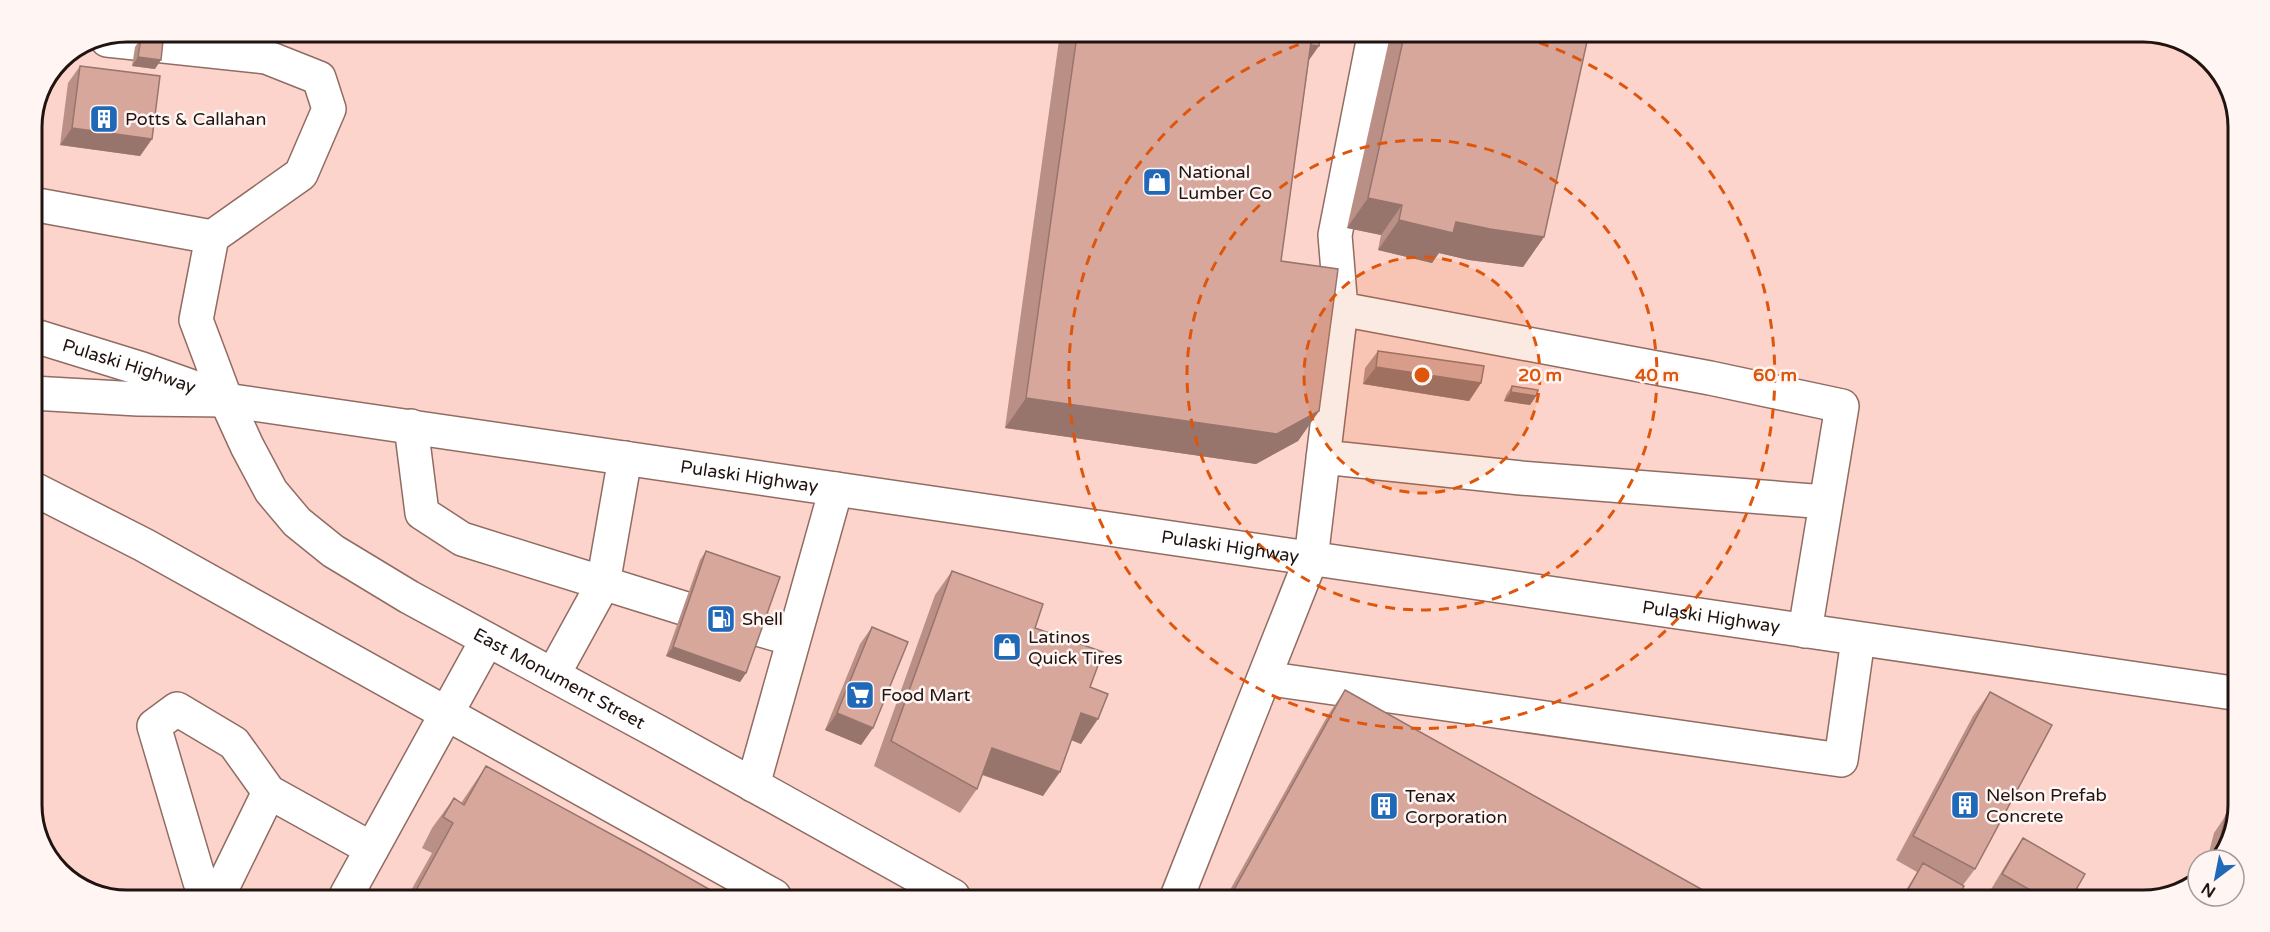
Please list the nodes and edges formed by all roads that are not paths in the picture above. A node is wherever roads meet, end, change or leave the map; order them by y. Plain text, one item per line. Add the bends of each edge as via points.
1 (126, 42) edge
2 (1373, 42) edge
3 (42, 206) edge
4 (212, 237) junction
5 (1341, 309) junction
6 (42, 338) edge
7 (42, 394) edge
8 (226, 399) junction
9 (411, 426) junction
10 (1323, 457) junction
11 (625, 458) junction
12 (836, 489) junction
13 (42, 493) edge
14 (1826, 502) junction
15 (1311, 559) junction
16 (603, 584) junction
17 (1805, 631) junction
18 (794, 639) junction
19 (1858, 639) junction
20 (487, 640) junction
21 (553, 675) junction
22 (1264, 678) junction
23 (2228, 692) edge
24 (446, 713) junction
25 (753, 785) junction
26 (269, 792) junction
27 (372, 849) junction
28 (349, 890) edge
29 (763, 890) edge
30 (942, 890) edge
31 (1180, 890) edge

1 - 4 main road via 266,57 319,78 329,109 301,174
2 - 5 main road via 1335,235
3 - 4 main road
4 - 8 main road, East Monument Street via 196,320
5 - 10 main road
5 - 14 main road via 1842,406
6 - 8 main road, Pulaski Highway
7 - 8 main road, Pulaski Highway
8 - 9 main road, Pulaski Highway
8 - 20 main road, East Monument Street via 271,491 297,522 333,551
9 - 11 main road, Pulaski Highway
9 - 16 main road via 422,513 462,539
10 - 14 main road via 1521,478
10 - 15 main road
11 - 12 main road, Pulaski Highway
11 - 16 main road
12 - 15 main road, Pulaski Highway
12 - 18 main road
13 - 24 main road via 144,545
14 - 17 main road
15 - 17 main road, Pulaski Highway
15 - 22 main road
16 - 18 main road
16 - 21 main road
17 - 19 main road, Pulaski Highway
18 - 25 main road
19 - 22 main road via 1841,760
19 - 23 main road, Pulaski Highway
20 - 21 main road, East Monument Street
20 - 24 main road
21 - 25 main road, East Monument Street
22 - 31 main road
24 - 27 main road
24 - 29 main road
25 - 30 main road, East Monument Street
26 - 26 main road via 234,743 177,709 154,726 200,882 211,888 225,882
26 - 27 main road
27 - 28 main road

